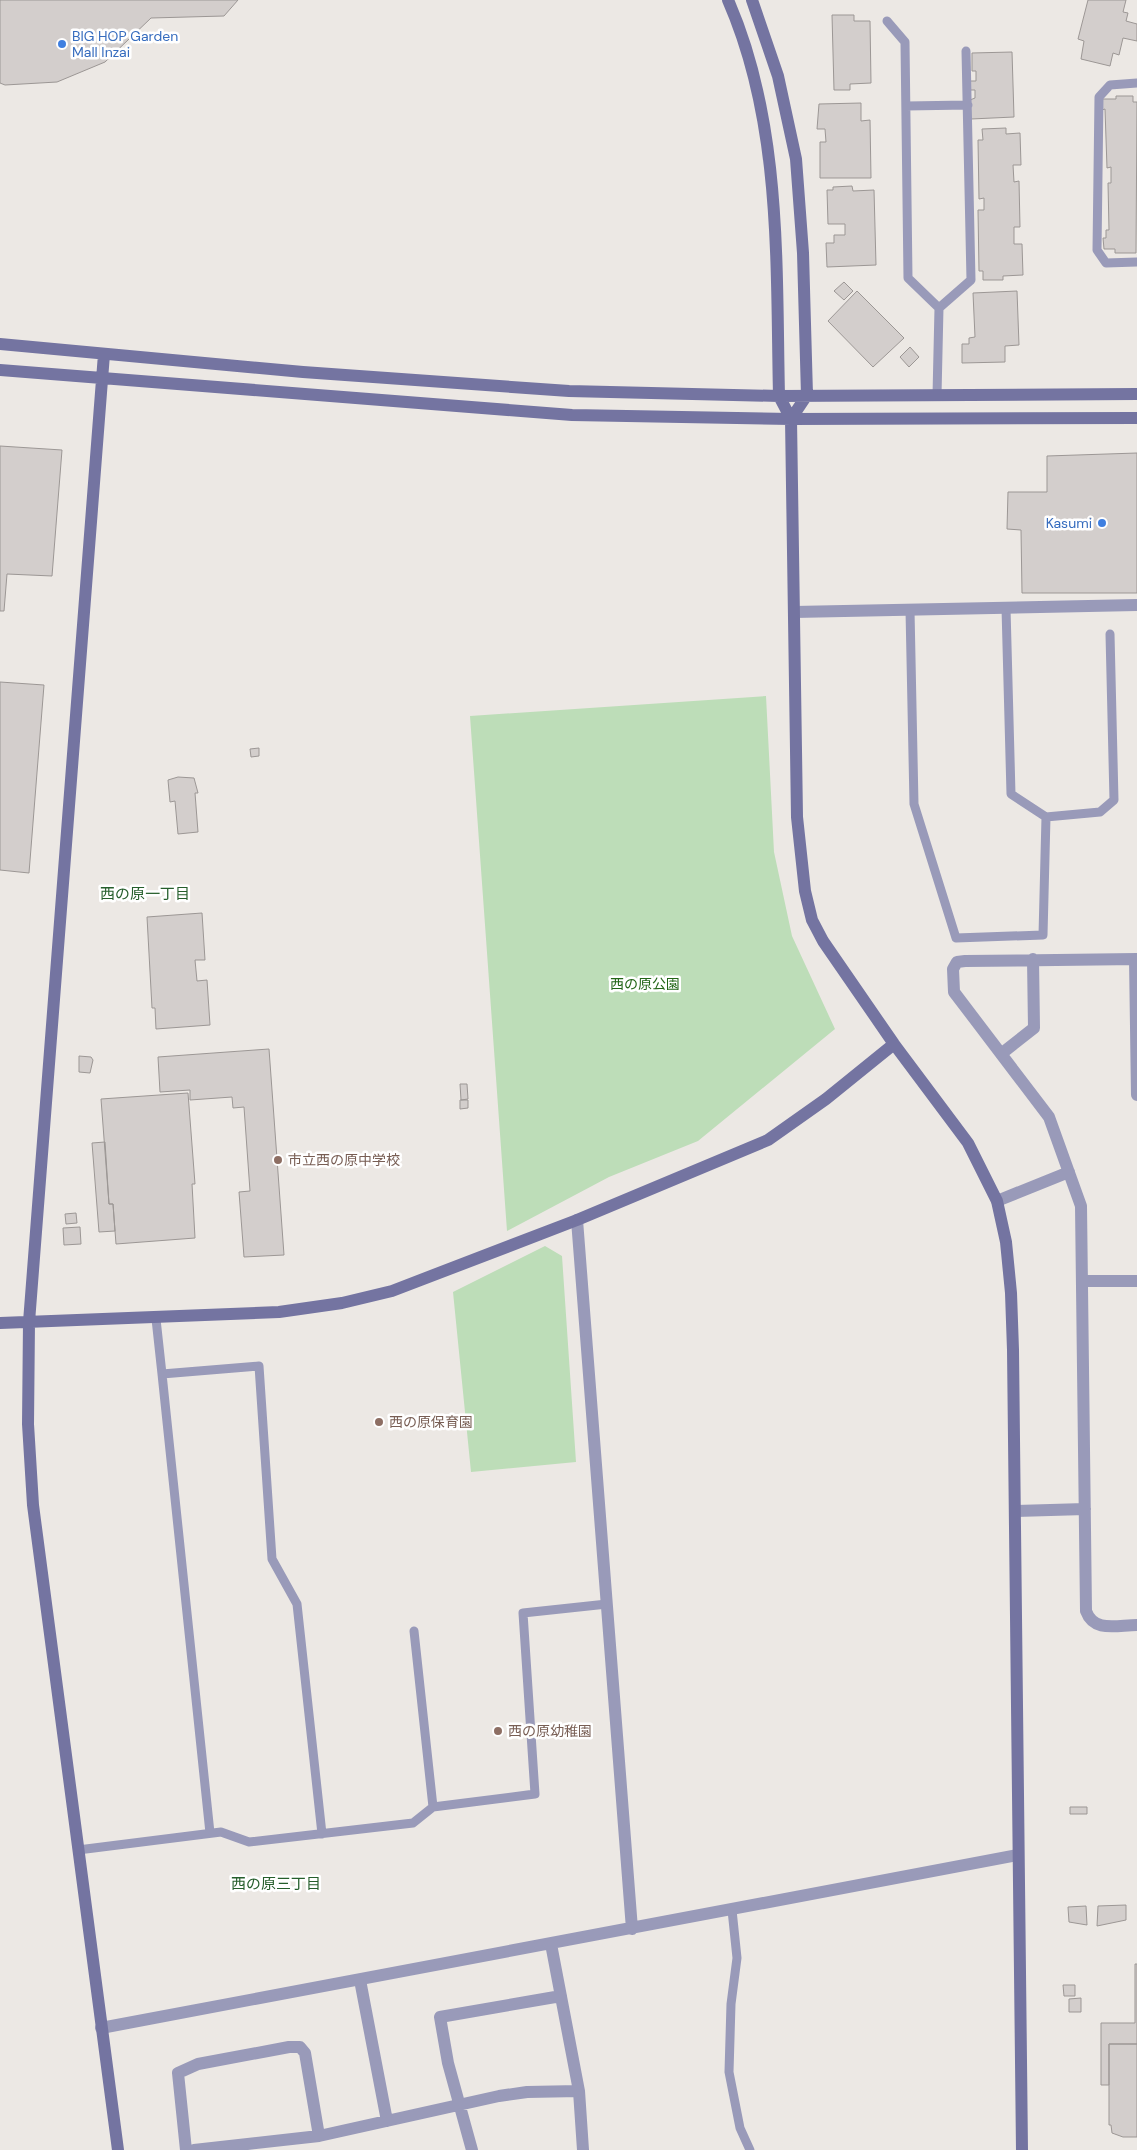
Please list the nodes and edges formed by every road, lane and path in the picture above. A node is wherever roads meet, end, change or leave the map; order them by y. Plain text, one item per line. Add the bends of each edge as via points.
1 (728, 0) edge
2 (752, 0) edge
3 (887, 21) dead end
4 (966, 51) dead end
5 (1137, 83) edge
6 (968, 105) junction
7 (906, 106) junction
8 (1137, 262) edge
9 (939, 308) junction
10 (0, 344) edge
11 (104, 354) junction
12 (0, 370) edge
13 (102, 378) junction
14 (1137, 394) edge
15 (937, 395) junction
16 (779, 396) junction
17 (808, 396) junction
18 (791, 418) junction
19 (1137, 418) edge
20 (1137, 605) edge
21 (1006, 608) junction
22 (910, 610) junction
23 (794, 612) junction
24 (1110, 634) dead end
25 (1046, 817) junction
26 (1033, 959) junction
27 (1136, 959) edge
28 (894, 1044) junction
29 (1001, 1054) junction
30 (1137, 1095) edge
31 (1069, 1172) junction
32 (997, 1201) junction
33 (577, 1220) junction
34 (1137, 1281) edge
35 (1082, 1282) junction
36 (156, 1319) junction
37 (29, 1322) junction
38 (0, 1323) edge
39 (162, 1374) junction
40 (1085, 1510) junction
41 (1014, 1511) junction
42 (606, 1604) junction
43 (1137, 1625) edge
44 (414, 1630) dead end
45 (433, 1808) junction
46 (210, 1833) junction
47 (322, 1834) junction
48 (78, 1850) junction
49 (1018, 1854) junction
50 (732, 1910) junction
51 (632, 1929) junction
52 (551, 1944) junction
53 (360, 1980) junction
54 (561, 1996) junction
55 (101, 2028) junction
56 (578, 2091) junction
57 (461, 2105) junction
58 (388, 2121) junction
59 (319, 2136) junction
60 (118, 2150) edge
61 (186, 2150) edge
62 (194, 2150) edge
63 (472, 2150) edge
64 (583, 2150) edge
65 (750, 2150) edge
66 (1022, 2150) edge

1 - 16 street via 755,82 771,174
2 - 17 street via 778,76 796,159
3 - 7 lane via 905,42
4 - 6 lane
5 - 8 lane via 1110,85 1099,97 1098,250 1106,263
6 - 7 lane
6 - 9 lane via 971,280
7 - 9 lane via 908,278
9 - 15 lane
10 - 11 street
11 - 13 street
11 - 16 street via 569,391
12 - 13 street
13 - 18 street via 572,414
13 - 37 street
14 - 15 street
15 - 17 street
16 - 17 street
16 - 18 street
17 - 18 street
18 - 19 street
18 - 23 street
20 - 21 street
21 - 22 street
21 - 25 lane via 1011,794
22 - 23 street
22 - 25 lane via 914,804 956,938 1043,935
23 - 28 street via 797,817 805,891 812,920 823,941
24 - 25 lane via 1114,800 1100,812
26 - 27 street
26 - 29 street via 1034,1028
26 - 29 street via 957,962 953,970 954,992
27 - 30 street
28 - 32 street via 968,1142
28 - 33 street via 826,1100 768,1140
29 - 31 street via 1049,1117
31 - 32 street
31 - 35 street via 1081,1206
32 - 41 street via 1012,1293
33 - 36 street via 440,1274 359,1299 279,1312
33 - 42 street
34 - 35 street
35 - 40 street
36 - 37 street
36 - 39 lane
37 - 38 street
37 - 48 street via 31,1481
39 - 46 lane
39 - 47 lane via 259,1366 272,1558 297,1604
40 - 41 street
40 - 43 street via 1086,1611 1089,1620 1096,1626
41 - 49 street
42 - 45 lane via 522,1612 535,1794
42 - 51 street
44 - 45 lane
45 - 47 lane via 412,1823
46 - 47 lane via 220,1832 249,1842
46 - 48 lane
48 - 55 street
49 - 50 street
49 - 66 street
50 - 51 street
50 - 65 lane via 738,1958 731,2004 729,2072 740,2128
51 - 52 street
52 - 53 street
52 - 54 street
53 - 55 street
53 - 58 street
54 - 56 street
54 - 57 street via 440,2017 448,2063
55 - 60 street
56 - 57 street via 527,2092
56 - 64 street
57 - 58 street
57 - 63 street
58 - 59 street
59 - 61 street via 305,2053 300,2047 289,2048 198,2064 178,2073
59 - 62 street

